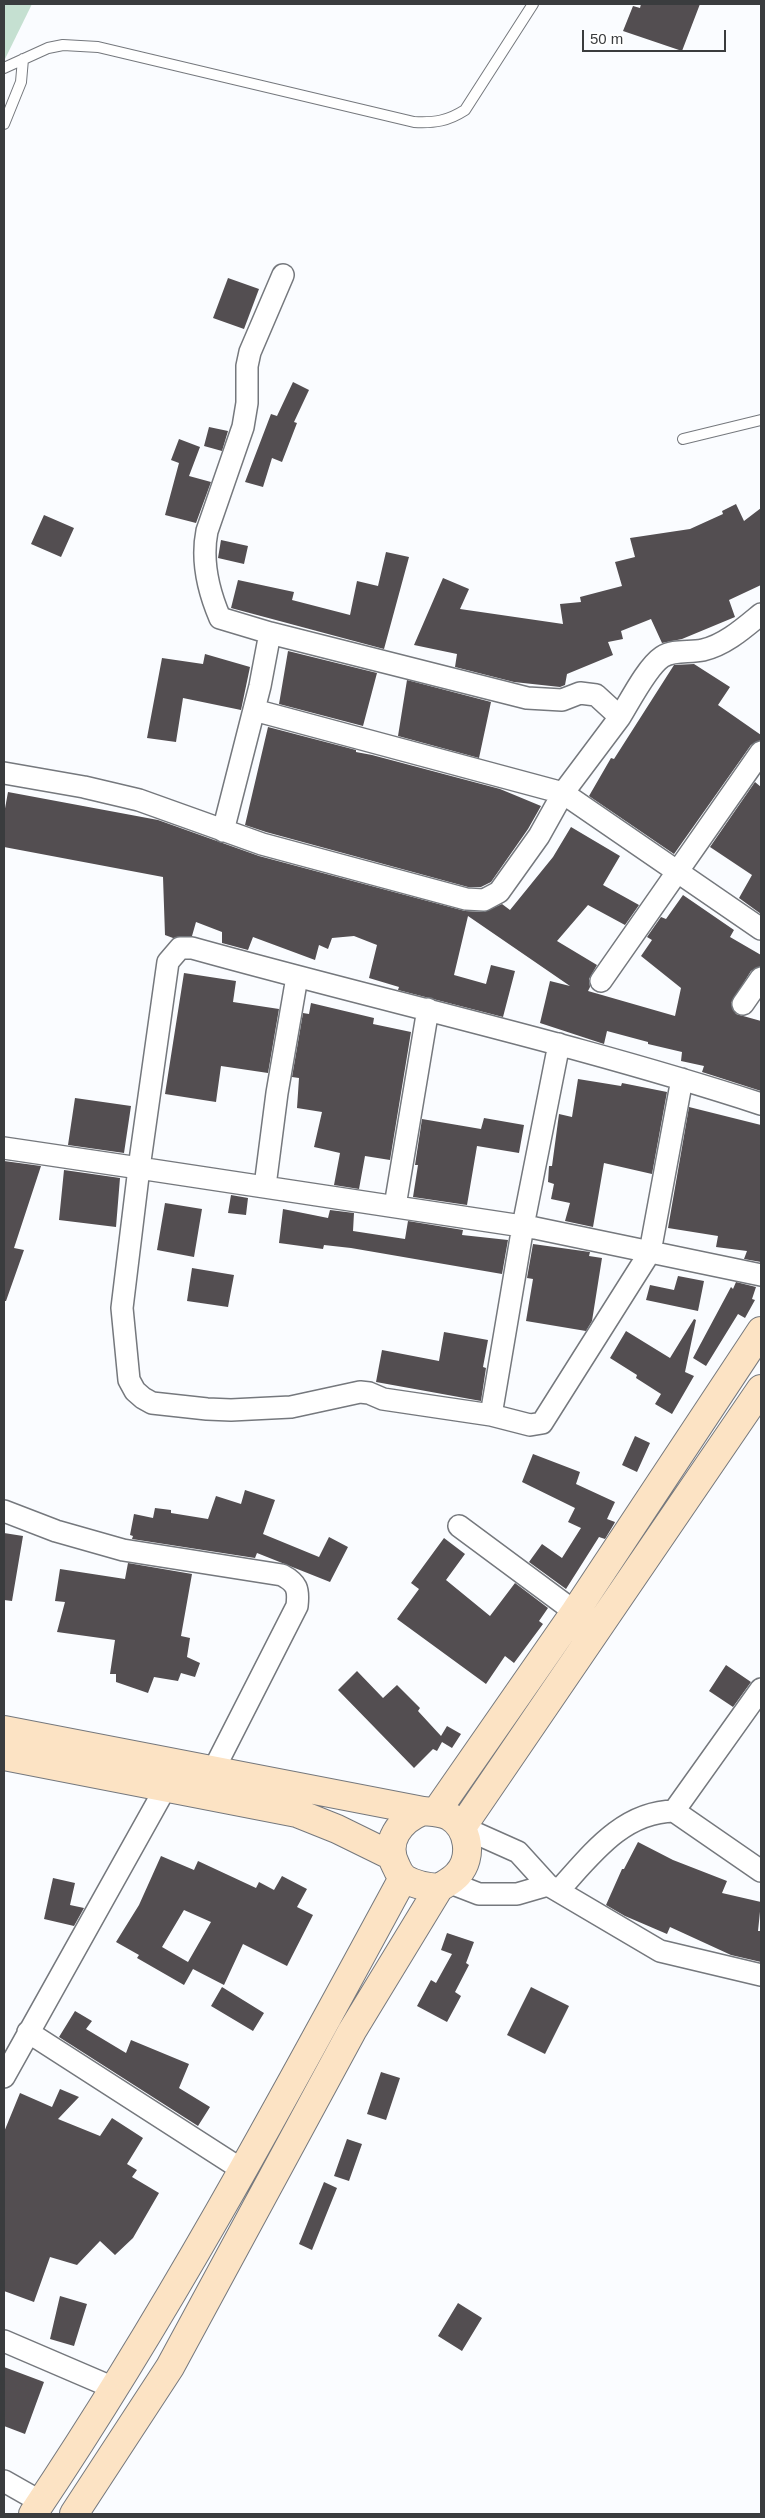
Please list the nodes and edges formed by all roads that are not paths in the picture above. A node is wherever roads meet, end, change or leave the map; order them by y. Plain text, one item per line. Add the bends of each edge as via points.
1 (534, 4) edge
2 (23, 59) junction
3 (4, 68) edge
4 (4, 124) edge
5 (283, 275) dead end
6 (761, 420) edge
7 (683, 439) dead end
8 (761, 614) edge
9 (270, 633) junction
10 (254, 710) junction
11 (620, 717) junction
12 (761, 752) edge
13 (4, 773) edge
14 (563, 793) junction
15 (222, 832) junction
16 (677, 871) junction
17 (761, 928) edge
18 (297, 977) junction
19 (761, 978) edge
20 (601, 981) dead end
21 (743, 1004) dead end
22 (428, 1009) junction
23 (559, 1044) junction
24 (682, 1079) junction
25 (761, 1104) edge
26 (4, 1148) edge
27 (139, 1168) junction
28 (265, 1186) junction
29 (395, 1206) junction
30 (523, 1226) junction
31 (650, 1252) junction
32 (761, 1275) edge
33 (761, 1331) edge
34 (761, 1389) edge
35 (491, 1415) junction
36 (4, 1511) edge
37 (459, 1526) dead end
38 (575, 1612) junction
39 (761, 1689) edge
40 (4, 1730) edge
41 (4, 1756) edge
42 (214, 1769) junction
43 (166, 1786) junction
44 (430, 1811) junction
45 (674, 1811) junction
46 (462, 1827) junction
47 (397, 1867) junction
48 (761, 1871) edge
49 (444, 1885) junction
50 (553, 1888) junction
51 (761, 1975) edge
52 (28, 2032) junction
53 (6, 2068) edge
54 (244, 2171) junction
55 (4, 2341) edge
56 (116, 2389) junction
57 (4, 2481) edge
58 (37, 2508) edge
59 (74, 2514) edge

1 - 2 lane via 465,110 451,119 435,123 414,122 98,47 63,45
2 - 3 lane
2 - 4 lane via 21,82
5 - 9 street via 250,352 243,427 204,548 206,572 220,618
6 - 7 lane
8 - 11 street via 719,644 702,650 674,652 661,658
9 - 10 street
9 - 11 street via 527,698 562,700 580,693 596,695
10 - 14 street
10 - 15 street
11 - 14 street
12 - 16 street
13 - 15 street via 139,800
14 - 15 street via 539,836 499,892 484,900 466,899
14 - 16 street
16 - 17 street
16 - 20 street
18 - 22 street
18 - 27 street via 192,948 180,948 173,953 168,962
18 - 28 street
19 - 21 street
22 - 23 street
22 - 29 street
23 - 24 street
23 - 30 street
24 - 25 street
24 - 31 street
26 - 27 street
27 - 28 street
27 - 35 street via 122,1308 128,1380 143,1398 152,1402 231,1410 291,1407 360,1392 383,1399
28 - 29 street
29 - 30 street
30 - 31 street
30 - 35 street
31 - 32 street
31 - 35 street via 548,1417 542,1423 530,1425
33 - 38 main road
34 - 46 main road
36 - 42 street via 56,1531 115,1548 282,1575 295,1582 299,1592 297,1606
37 - 38 street
38 - 44 main road
39 - 45 street
40 - 42 main road
41 - 43 main road
42 - 44 main road
43 - 47 main road via 297,1813 337,1829
43 - 52 street
44 - 46 main road via 449,1816
44 - 47 main road via 411,1816 400,1824 394,1834
45 - 48 street
45 - 50 street via 643,1816 626,1824
46 - 49 main road via 467,1849 465,1862 459,1873
46 - 50 street via 518,1852
47 - 49 main road via 414,1883
47 - 54 main road
49 - 50 street via 479,1894 518,1894
49 - 59 main road via 352,2031 170,2368
50 - 51 street via 660,1951
52 - 53 street
52 - 54 street
54 - 56 main road
55 - 56 street
56 - 58 main road
57 - 58 street

